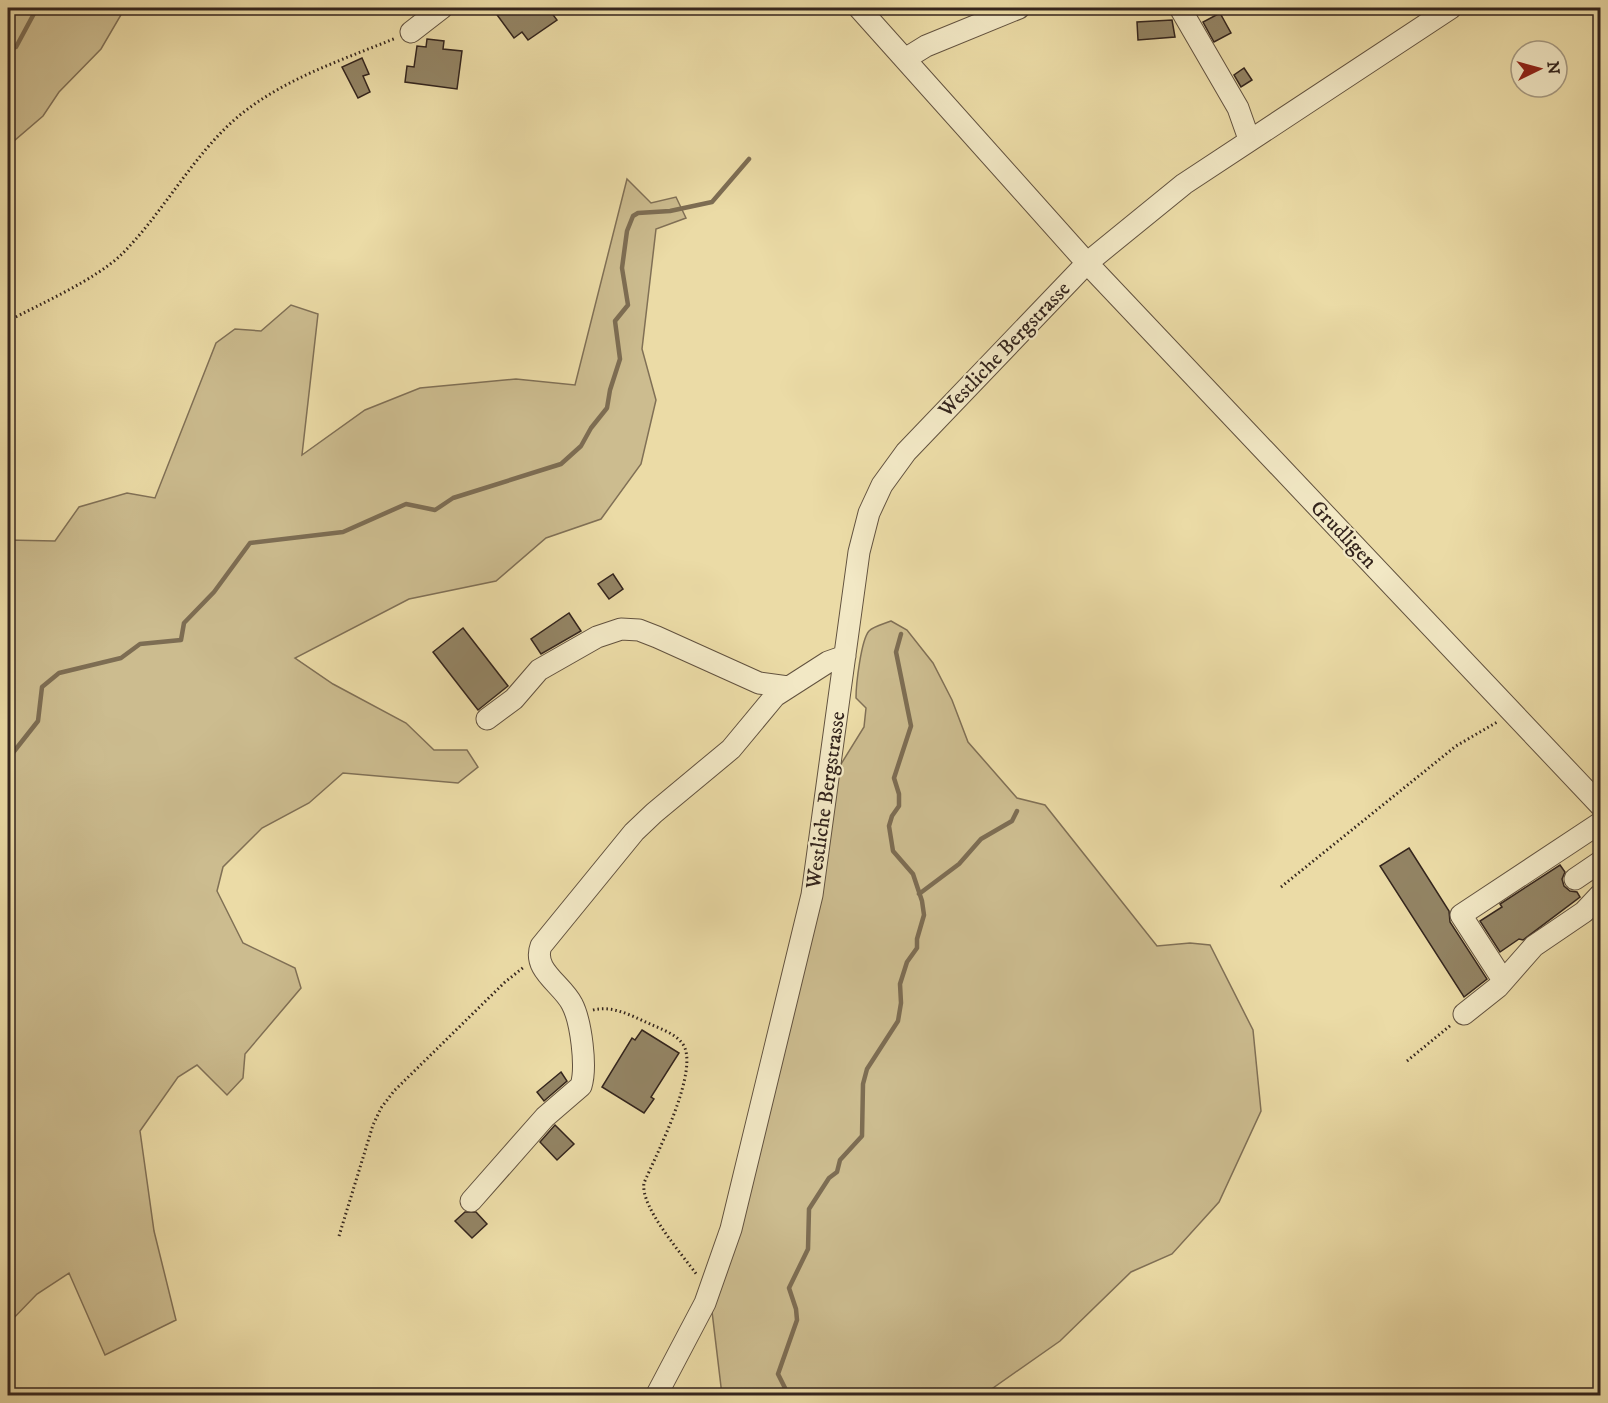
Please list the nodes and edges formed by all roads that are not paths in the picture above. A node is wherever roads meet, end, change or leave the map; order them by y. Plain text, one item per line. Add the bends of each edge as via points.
1 (442, 8) edge
2 (859, 8) edge
3 (1019, 8) edge
4 (1180, 8) edge
5 (1451, 8) edge
6 (411, 32) road end
7 (905, 59) junction
8 (1249, 139) junction
9 (1087, 263) junction
10 (844, 657) junction
11 (788, 687) junction
12 (487, 719) dead end
13 (1600, 805) edge
14 (1600, 823) edge
15 (1600, 862) edge
16 (1575, 879) dead end
17 (1600, 895) edge
18 (1503, 980) junction
19 (1464, 1014) road end
20 (471, 1202) dead end
21 (656, 1395) edge

1 - 6 street
2 - 7 street, Grudligen
3 - 7 street via 926,46
4 - 8 street via 1238,108
5 - 8 street, Westliche Bergstrasse
7 - 9 street, Grudligen
8 - 9 street, Westliche Bergstrasse via 1184,184
9 - 10 street, Westliche Bergstrasse via 906,452 882,485 869,513 859,552
9 - 13 street, Grudligen
10 - 11 street via 828,662
10 - 21 street, Westliche Bergstrasse via 812,895 731,1229 705,1303
11 - 12 street via 759,683 639,630 621,629 597,636 539,670 514,699
11 - 20 street via 775,696 731,749 634,832 541,946 542,967 568,996 576,1014 584,1065 581,1086 545,1117
14 - 18 street via 1461,915
15 - 16 street
17 - 18 street via 1584,912 1534,946
18 - 19 street

